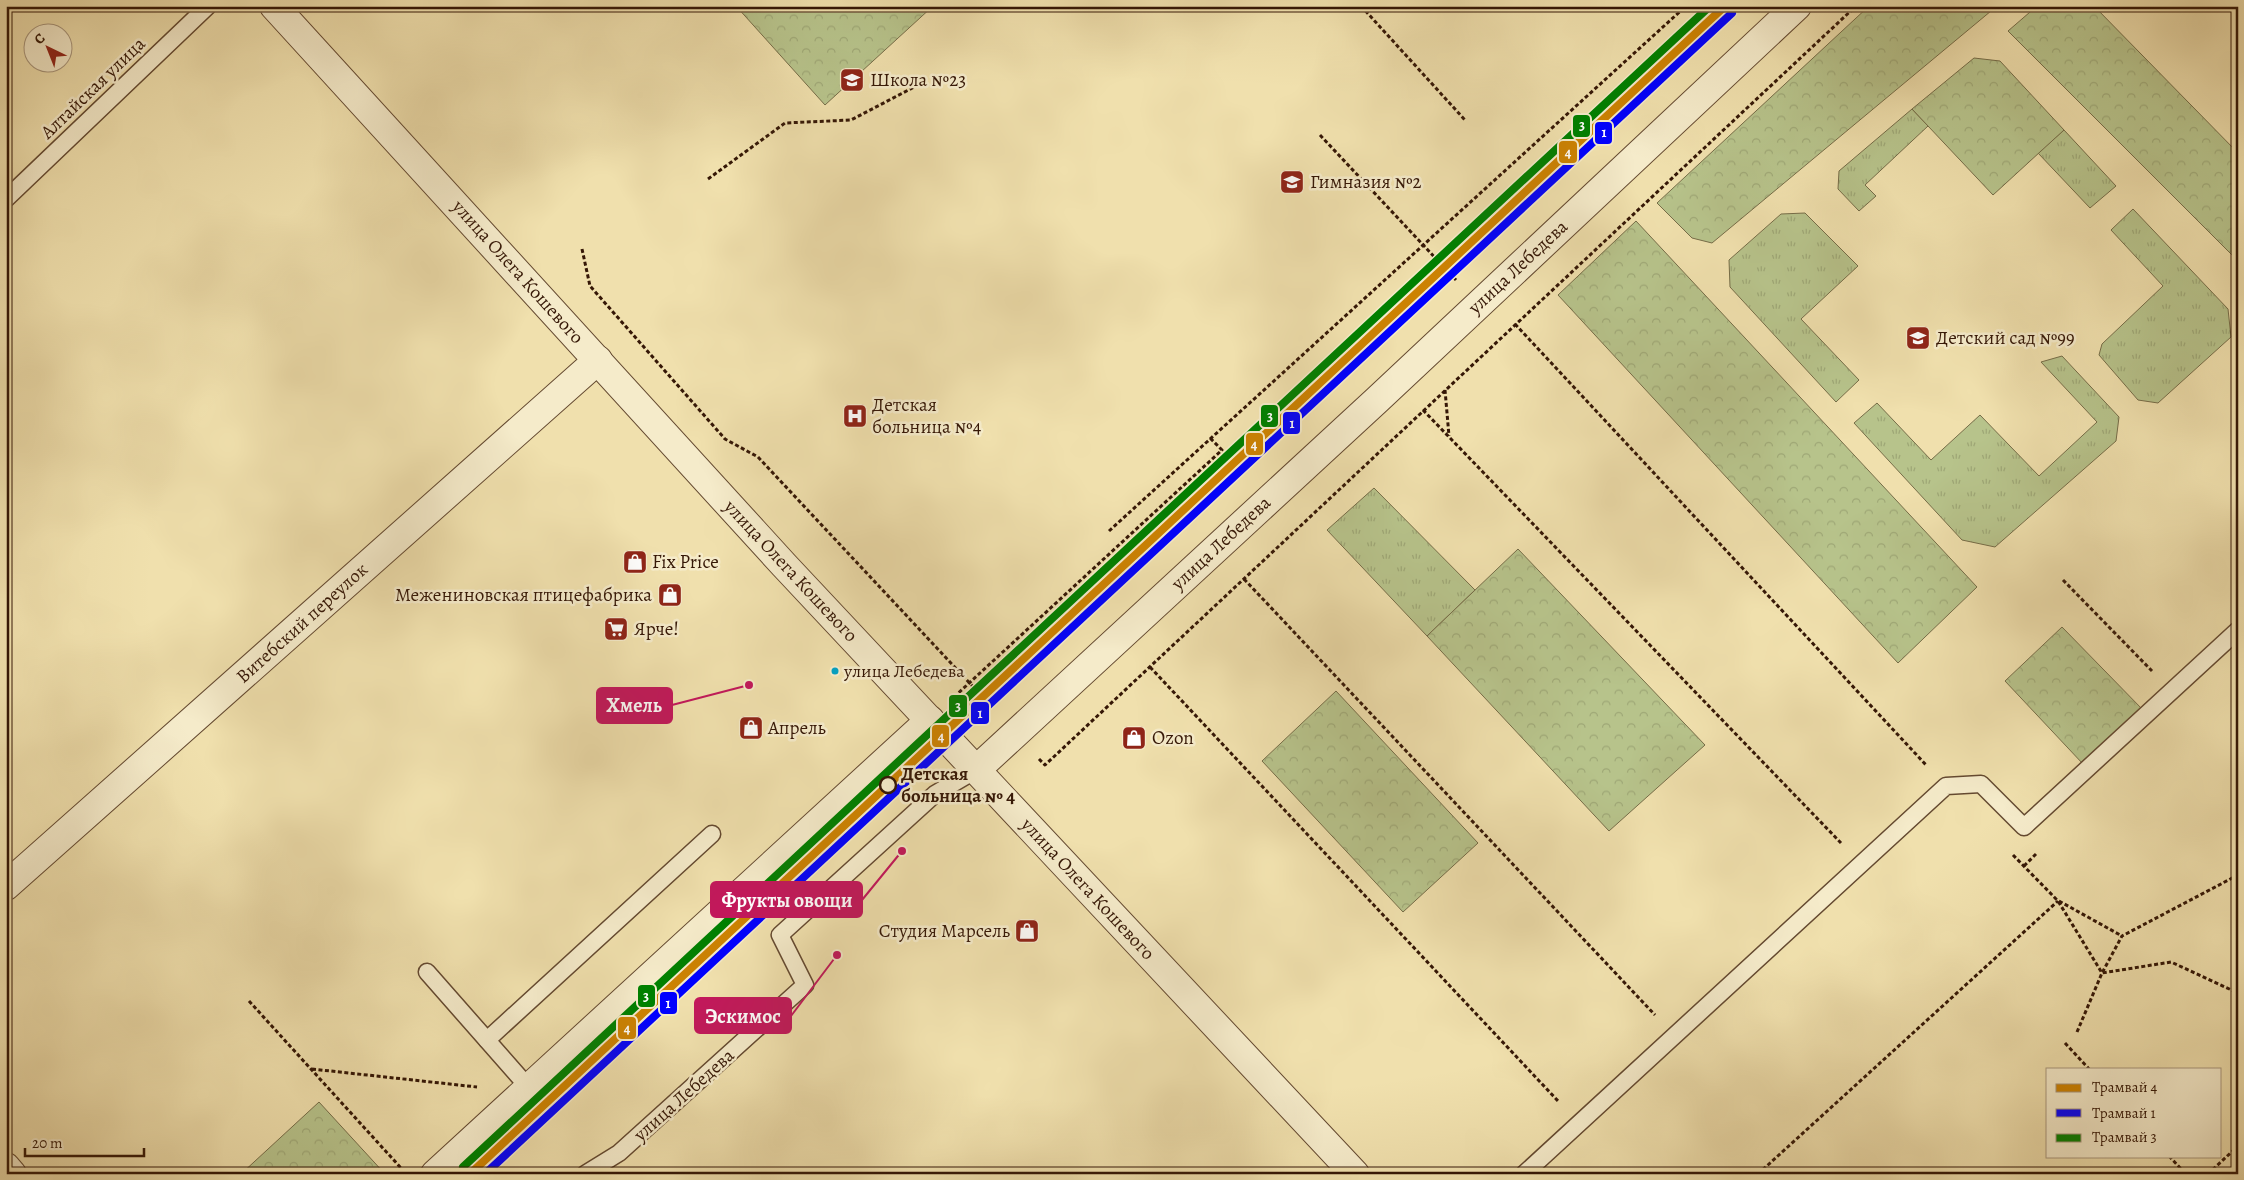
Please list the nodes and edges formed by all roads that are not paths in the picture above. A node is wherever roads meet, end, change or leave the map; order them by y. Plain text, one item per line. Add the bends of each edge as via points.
1 (208, 6) edge
2 (274, 6) edge
3 (1796, 6) edge
4 (6, 199) edge
5 (598, 360) junction
6 (2238, 630) edge
7 (930, 720) junction
8 (976, 770) junction
9 (712, 834) dead end
10 (6, 886) edge
11 (426, 972) dead end
12 (487, 1040) junction
13 (528, 1088) junction
14 (6, 1167) edge
15 (12, 1174) edge
16 (436, 1174) edge
17 (585, 1174) edge
18 (1355, 1174) edge
19 (1524, 1174) edge

1 - 4 lane, Алтайская улица
2 - 5 street, улица Олега Кошевого
3 - 8 street, улица Лебедева
5 - 7 street, улица Олега Кошевого
5 - 10 street, Витебский переулок
6 - 19 lane via 2024,827 1980,784 1946,786
7 - 8 street, улица Олега Кошевого
7 - 13 street
8 - 17 lane, улица Лебедева via 935,794 780,935 805,985 620,1153
8 - 18 street, улица Олега Кошевого
9 - 12 lane
11 - 12 lane
12 - 13 lane
13 - 16 street
14 - 15 street

